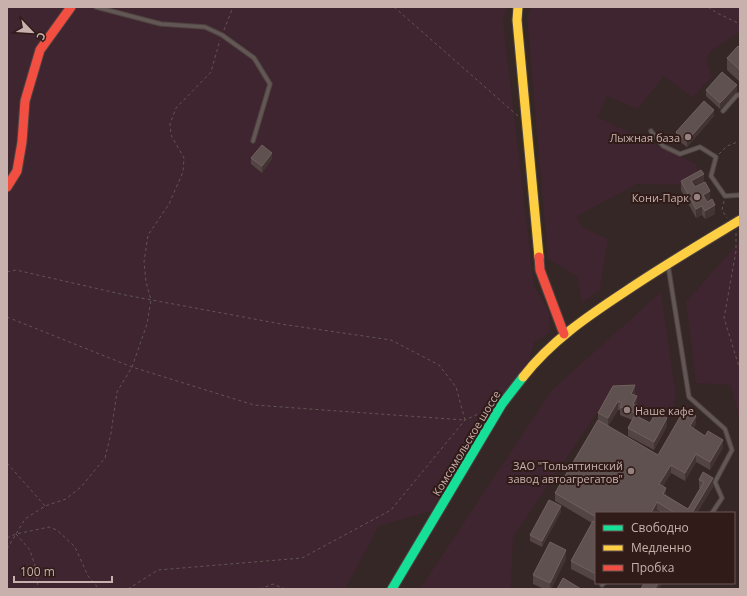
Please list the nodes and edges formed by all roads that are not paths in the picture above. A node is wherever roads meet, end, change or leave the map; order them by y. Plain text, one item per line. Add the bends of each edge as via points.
1 (71, 7) edge
2 (96, 7) edge
3 (518, 7) edge
4 (740, 95) edge
5 (723, 111) dead end
6 (651, 131) dead end
7 (253, 141) dead end
8 (7, 187) edge
9 (740, 195) edge
10 (740, 220) edge
11 (668, 264) junction
12 (564, 334) junction
13 (712, 512) edge
14 (392, 589) edge

1 - 8 street via 40,50 25,101 17,171
2 - 7 lane via 161,24 205,27 222,35 254,58 270,84
3 - 12 street via 517,20 540,270
4 - 5 lane via 737,95
6 - 9 lane via 664,146 680,154 700,147 716,157 711,176 725,196
10 - 11 street, Комсомольское шоссе
11 - 12 street, Комсомольское шоссе
11 - 13 lane via 689,397 725,429 732,450 715,482 722,498
12 - 14 street, Комсомольское шоссе via 533,364 502,404

